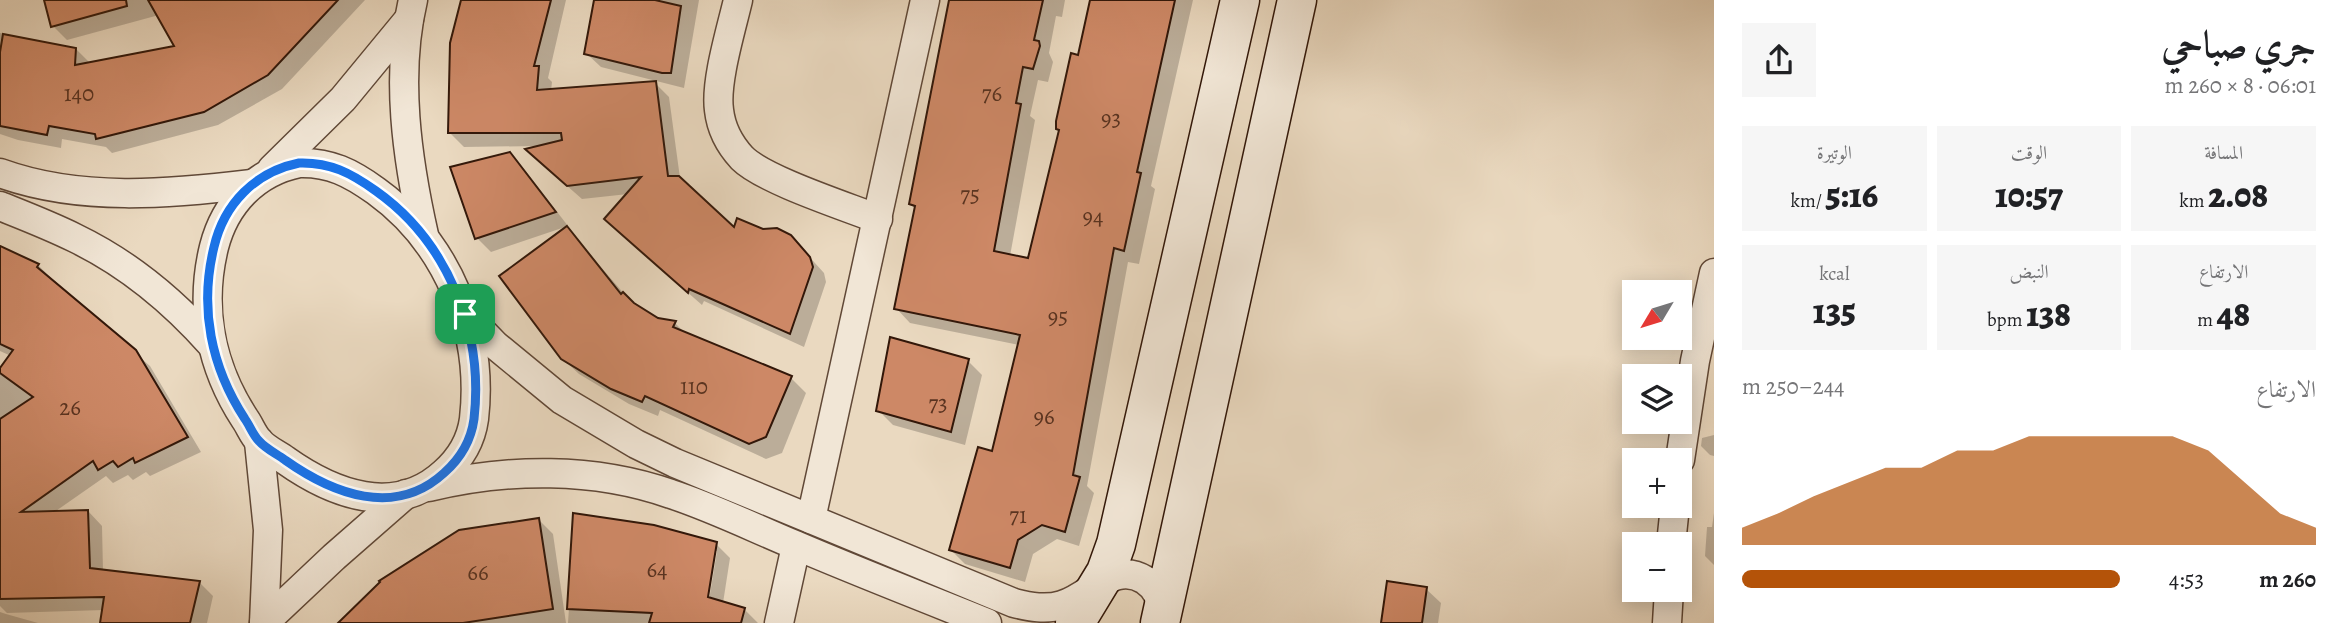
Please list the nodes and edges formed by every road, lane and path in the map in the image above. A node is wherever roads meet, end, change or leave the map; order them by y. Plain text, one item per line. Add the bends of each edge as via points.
1 (738, 0) edge
2 (925, 0) edge
3 (1240, 0) edge
4 (1297, 0) edge
5 (411, 9) edge
6 (0, 173) edge
7 (260, 178) junction
8 (0, 206) edge
9 (878, 219) junction
10 (425, 237) junction
11 (1714, 273) edge
12 (465, 314) junction
13 (212, 345) junction
14 (259, 442) junction
15 (1682, 448) edge
16 (415, 492) junction
17 (811, 519) junction
18 (796, 546) junction
19 (1099, 584) junction
20 (1668, 602) edge
21 (1161, 618) edge
22 (264, 623) edge
23 (779, 623) edge
24 (987, 623) edge
25 (1075, 623) edge
26 (1667, 623) edge

1 - 9 street via 720,82 718,110 726,136 743,159 766,174
2 - 9 street
3 - 19 street via 1116,544
4 - 21 street
5 - 7 street via 343,99
5 - 10 street via 406,129
6 - 7 street via 44,185 118,193 196,191
7 - 10 street via 291,165 315,163 346,171 384,196
7 - 13 street via 225,215 213,249 207,285
8 - 13 street via 75,237 128,268 176,307
9 - 17 street
10 - 12 street
11 - 15 street
12 - 16 street via 476,373 472,434 453,465
12 - 17 street via 528,374 598,424 675,463
13 - 14 street via 223,381
14 - 16 street via 301,471 344,492 375,498
14 - 22 street via 268,530
16 - 18 street via 473,478 524,474 610,478 679,496
16 - 22 street via 352,541
17 - 19 street via 1029,607 1059,606
18 - 23 street
18 - 24 street
19 - 21 street via 1118,574 1140,577 1157,592
19 - 25 street
20 - 26 street

